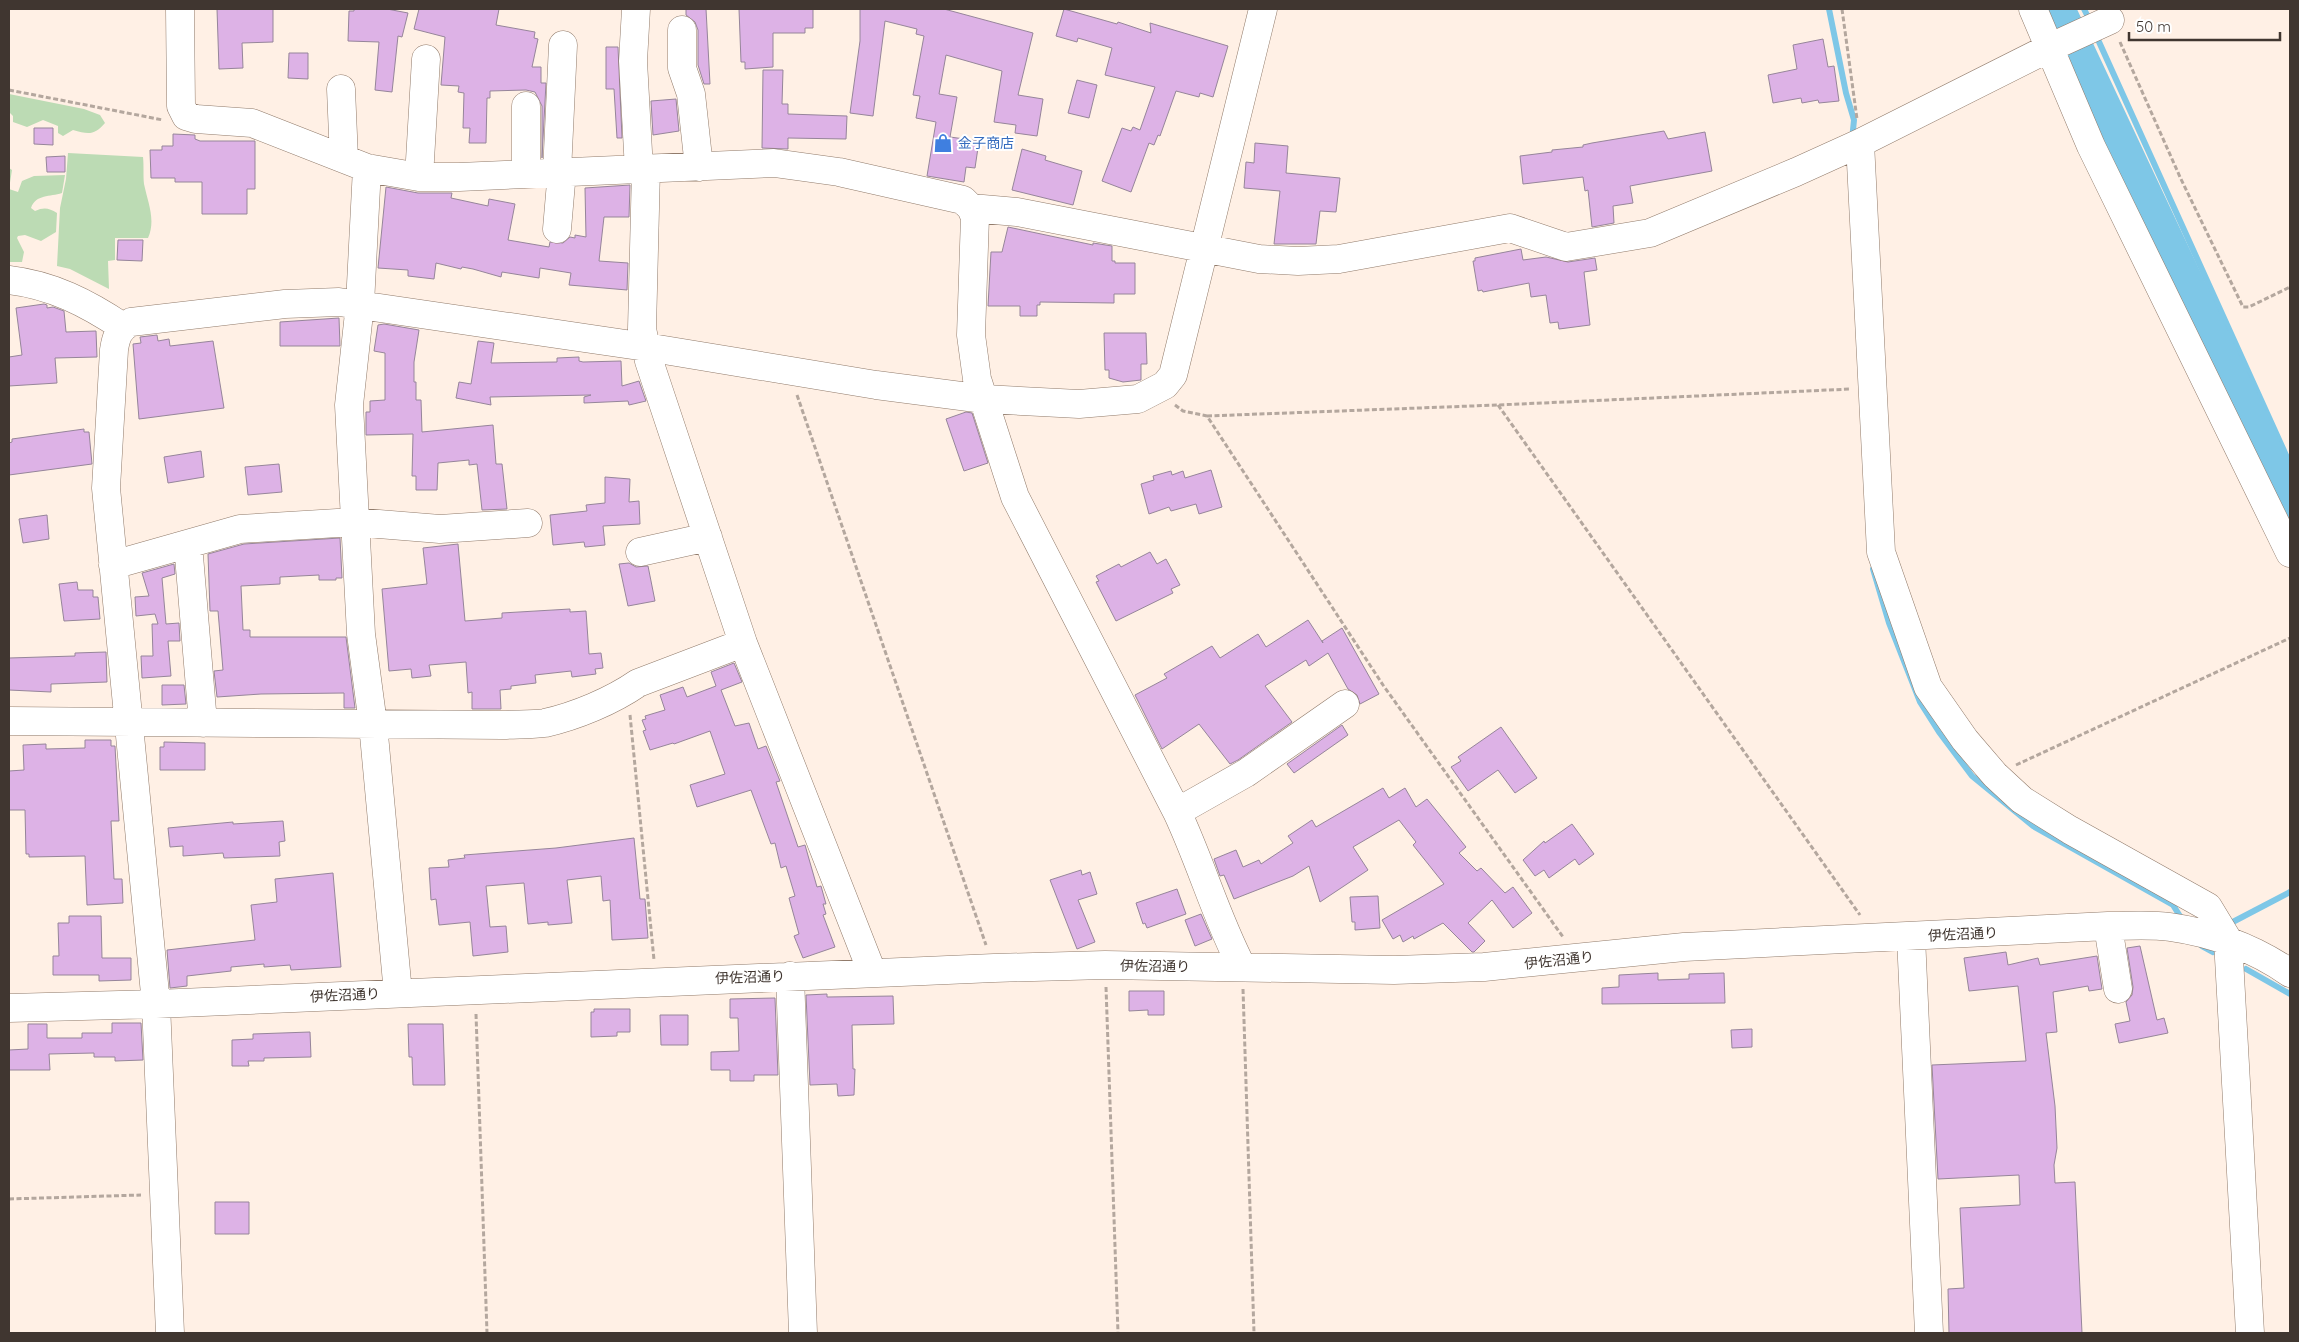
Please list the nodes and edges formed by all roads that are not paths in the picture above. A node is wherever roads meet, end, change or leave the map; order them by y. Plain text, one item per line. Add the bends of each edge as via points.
1 (180, 9) edge
2 (636, 9) edge
3 (1263, 9) edge
4 (2033, 9) edge
5 (2110, 20) road end
6 (682, 30) dead end
7 (563, 45) dead end
8 (2051, 46) junction
9 (426, 59) dead end
10 (341, 89) dead end
11 (526, 106) dead end
12 (1860, 143) junction
13 (356, 163) junction
14 (699, 166) junction
15 (642, 170) junction
16 (559, 171) junction
17 (526, 173) junction
18 (419, 177) junction
19 (971, 208) junction
20 (557, 229) dead end
21 (1203, 248) junction
22 (9, 280) edge
23 (360, 304) junction
24 (122, 327) junction
25 (646, 347) junction
26 (984, 399) junction
27 (354, 522) junction
28 (528, 523) dead end
29 (708, 537) junction
30 (188, 544) junction
31 (640, 552) dead end
32 (2290, 553) edge
33 (113, 565) junction
34 (743, 642) junction
35 (1345, 704) dead end
36 (9, 721) edge
37 (128, 723) junction
38 (203, 723) junction
39 (373, 724) junction
40 (1176, 812) junction
41 (2108, 926) junction
42 (1911, 937) junction
43 (2228, 940) junction
44 (1242, 968) junction
45 (872, 972) junction
46 (2290, 973) edge
47 (790, 976) junction
48 (2118, 989) dead end
49 (398, 992) junction
50 (156, 1004) junction
51 (9, 1008) edge
52 (170, 1333) edge
53 (803, 1333) edge
54 (1930, 1333) edge
55 (2250, 1333) edge

1 - 13 street via 181,106 186,116 252,123
2 - 15 street via 633,61
3 - 21 street
4 - 8 street
5 - 8 street
6 - 14 street via 682,68 691,94
7 - 16 street
8 - 12 street
8 - 32 street via 2091,146
9 - 18 street
10 - 13 street
11 - 17 street
12 - 21 street via 1650,233 1566,247 1510,228 1339,259 1259,259
12 - 43 street via 1881,552 1928,687 1965,740 2022,800 2208,907
13 - 18 street
13 - 23 street
14 - 15 street
14 - 19 street via 774,163 839,172 951,196 963,200
15 - 16 street
15 - 25 street via 642,329
16 - 17 street
16 - 20 street
17 - 18 street
19 - 21 street via 1017,212
19 - 26 street via 975,217 971,335 977,379
21 - 26 street via 1173,376 1165,385 1138,398 1079,404
22 - 24 street via 27,282 73,297
23 - 24 street via 285,304 131,322
23 - 25 street
23 - 27 street via 349,405
24 - 33 street via 116,335 114,350 106,488
25 - 26 street via 796,373
25 - 29 street
26 - 40 street via 1014,498
27 - 28 street via 440,529
27 - 30 street via 240,529
27 - 39 street via 362,634
29 - 31 street
29 - 34 street
30 - 33 street
30 - 38 street
33 - 37 street
34 - 39 street via 545,723
34 - 45 street
35 - 40 street via 1246,773
36 - 37 street
37 - 38 street
37 - 50 street
38 - 39 street
39 - 49 street
40 - 44 street
41 - 42 street, 伊佐沼通り
41 - 43 street, 伊佐沼通り via 2169,926
41 - 48 street
42 - 44 street, 伊佐沼通り via 1684,947 1484,967
42 - 54 street
43 - 46 street, 伊佐沼通り via 2272,960
43 - 55 street
44 - 45 street, 伊佐沼通り via 1105,965
45 - 47 street, 伊佐沼通り
47 - 49 street, 伊佐沼通り
47 - 53 street
49 - 50 street, 伊佐沼通り
50 - 51 street, 伊佐沼通り
50 - 52 street

